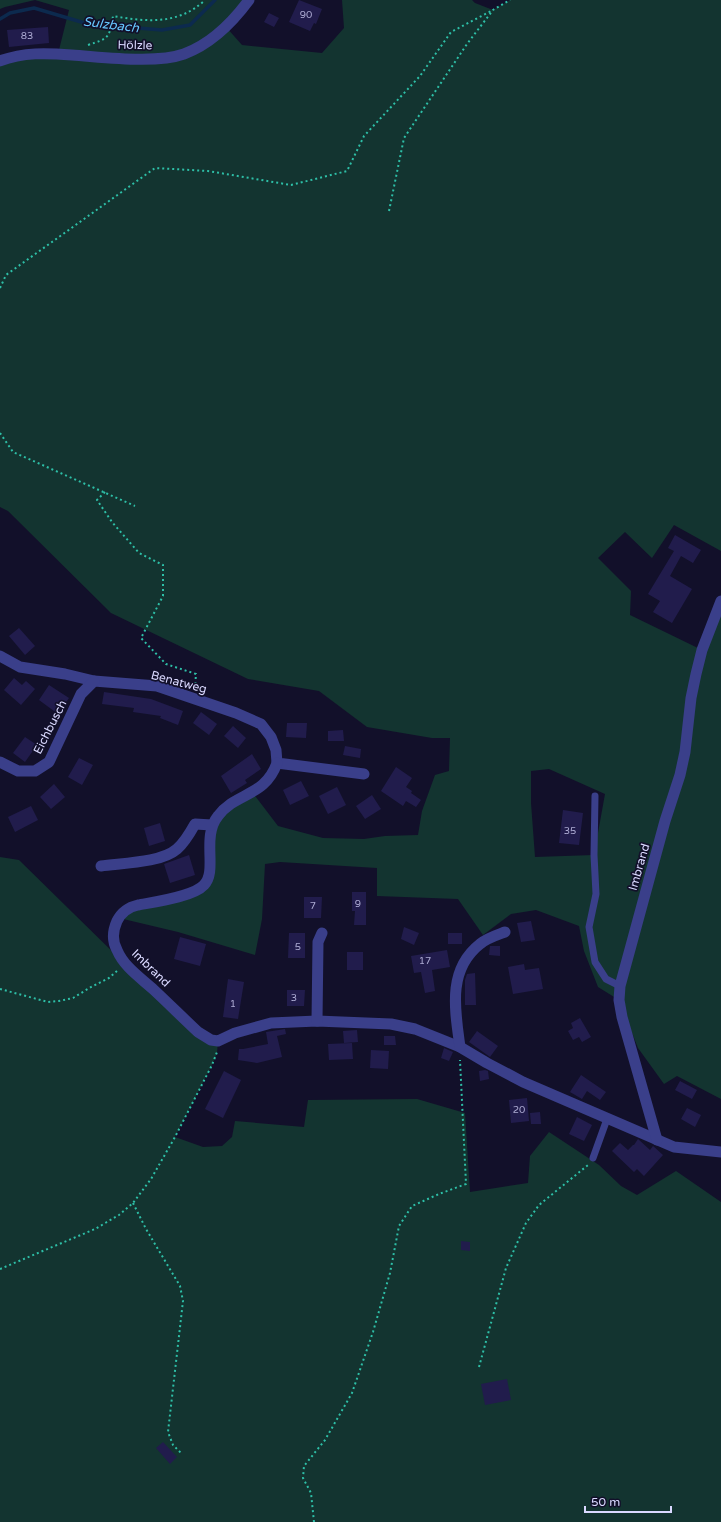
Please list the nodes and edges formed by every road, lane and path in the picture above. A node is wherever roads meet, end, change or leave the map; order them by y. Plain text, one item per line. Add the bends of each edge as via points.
1 (205, 0) edge
2 (249, 0) edge
3 (510, 0) edge
4 (493, 10) junction
5 (110, 34) dead end
6 (0, 61) edge
7 (389, 211) dead end
8 (0, 288) edge
9 (0, 433) edge
10 (105, 492) junction
11 (135, 506) dead end
12 (721, 601) edge
13 (0, 656) edge
14 (94, 681) junction
15 (195, 698) junction
16 (0, 762) edge
17 (277, 763) junction
18 (364, 774) dead end
19 (595, 796) dead end
20 (212, 825) junction
21 (101, 866) dead end
22 (505, 932) dead end
23 (322, 933) dead end
24 (125, 964) junction
25 (620, 986) junction
26 (0, 989) edge
27 (317, 1020) junction
28 (218, 1041) junction
29 (460, 1047) junction
30 (607, 1119) junction
31 (657, 1140) junction
32 (721, 1152) edge
33 (593, 1158) joint
34 (133, 1203) junction
35 (0, 1269) edge
36 (479, 1367) dead end
37 (182, 1454) dead end
38 (314, 1522) edge

1 - 5 path via 183,15 162,20 139,21 113,16
2 - 6 street, Hölzle via 226,27 205,44 183,54 156,59 35,54
3 - 4 path
4 - 7 path via 404,138
4 - 8 path via 451,32 420,76 364,136 347,171 291,185 208,171 155,168 6,275
9 - 10 path via 13,452
10 - 11 path
10 - 15 path via 97,500 112,522 139,553 163,565 162,596 141,638 166,664 196,674
12 - 25 street, Imbrand via 702,650 691,698 680,775
13 - 14 street, Benatweg via 20,666
14 - 15 street, Benatweg via 157,686
14 - 16 street, Eichbusch via 81,694 49,762 35,771 18,771
15 - 17 street, Benatweg via 261,724 271,737
17 - 18 street
17 - 20 street via 266,783 225,808
19 - 25 lane via 596,894 589,927 595,962 606,979
20 - 21 street via 195,824 176,850 156,859
20 - 24 street, Imbrand via 209,875 205,885 193,893 135,906 126,910 119,918 114,940
22 - 29 street via 481,943 466,957 459,971 454,1009
23 - 27 street via 318,942
24 - 26 path via 109,978 73,998 59,1001 48,1002
24 - 28 street, Imbrand via 198,1032
25 - 31 street, Imbrand via 619,1000 623,1022
27 - 28 street via 271,1023 235,1033
27 - 29 street via 391,1024 415,1029
28 - 34 path via 212,1065 182,1124 151,1179
29 - 30 street via 523,1082
29 - 38 path via 466,1184 412,1206 399,1226 390,1273 352,1393 325,1440 304,1466 303,1478 311,1493
30 - 31 street
30 - 33 lane
31 - 32 street via 674,1148
33 - 36 path via 587,1167 539,1205 526,1223 506,1268
34 - 35 path via 95,1229
34 - 37 path via 180,1286 183,1301 168,1432 173,1445

